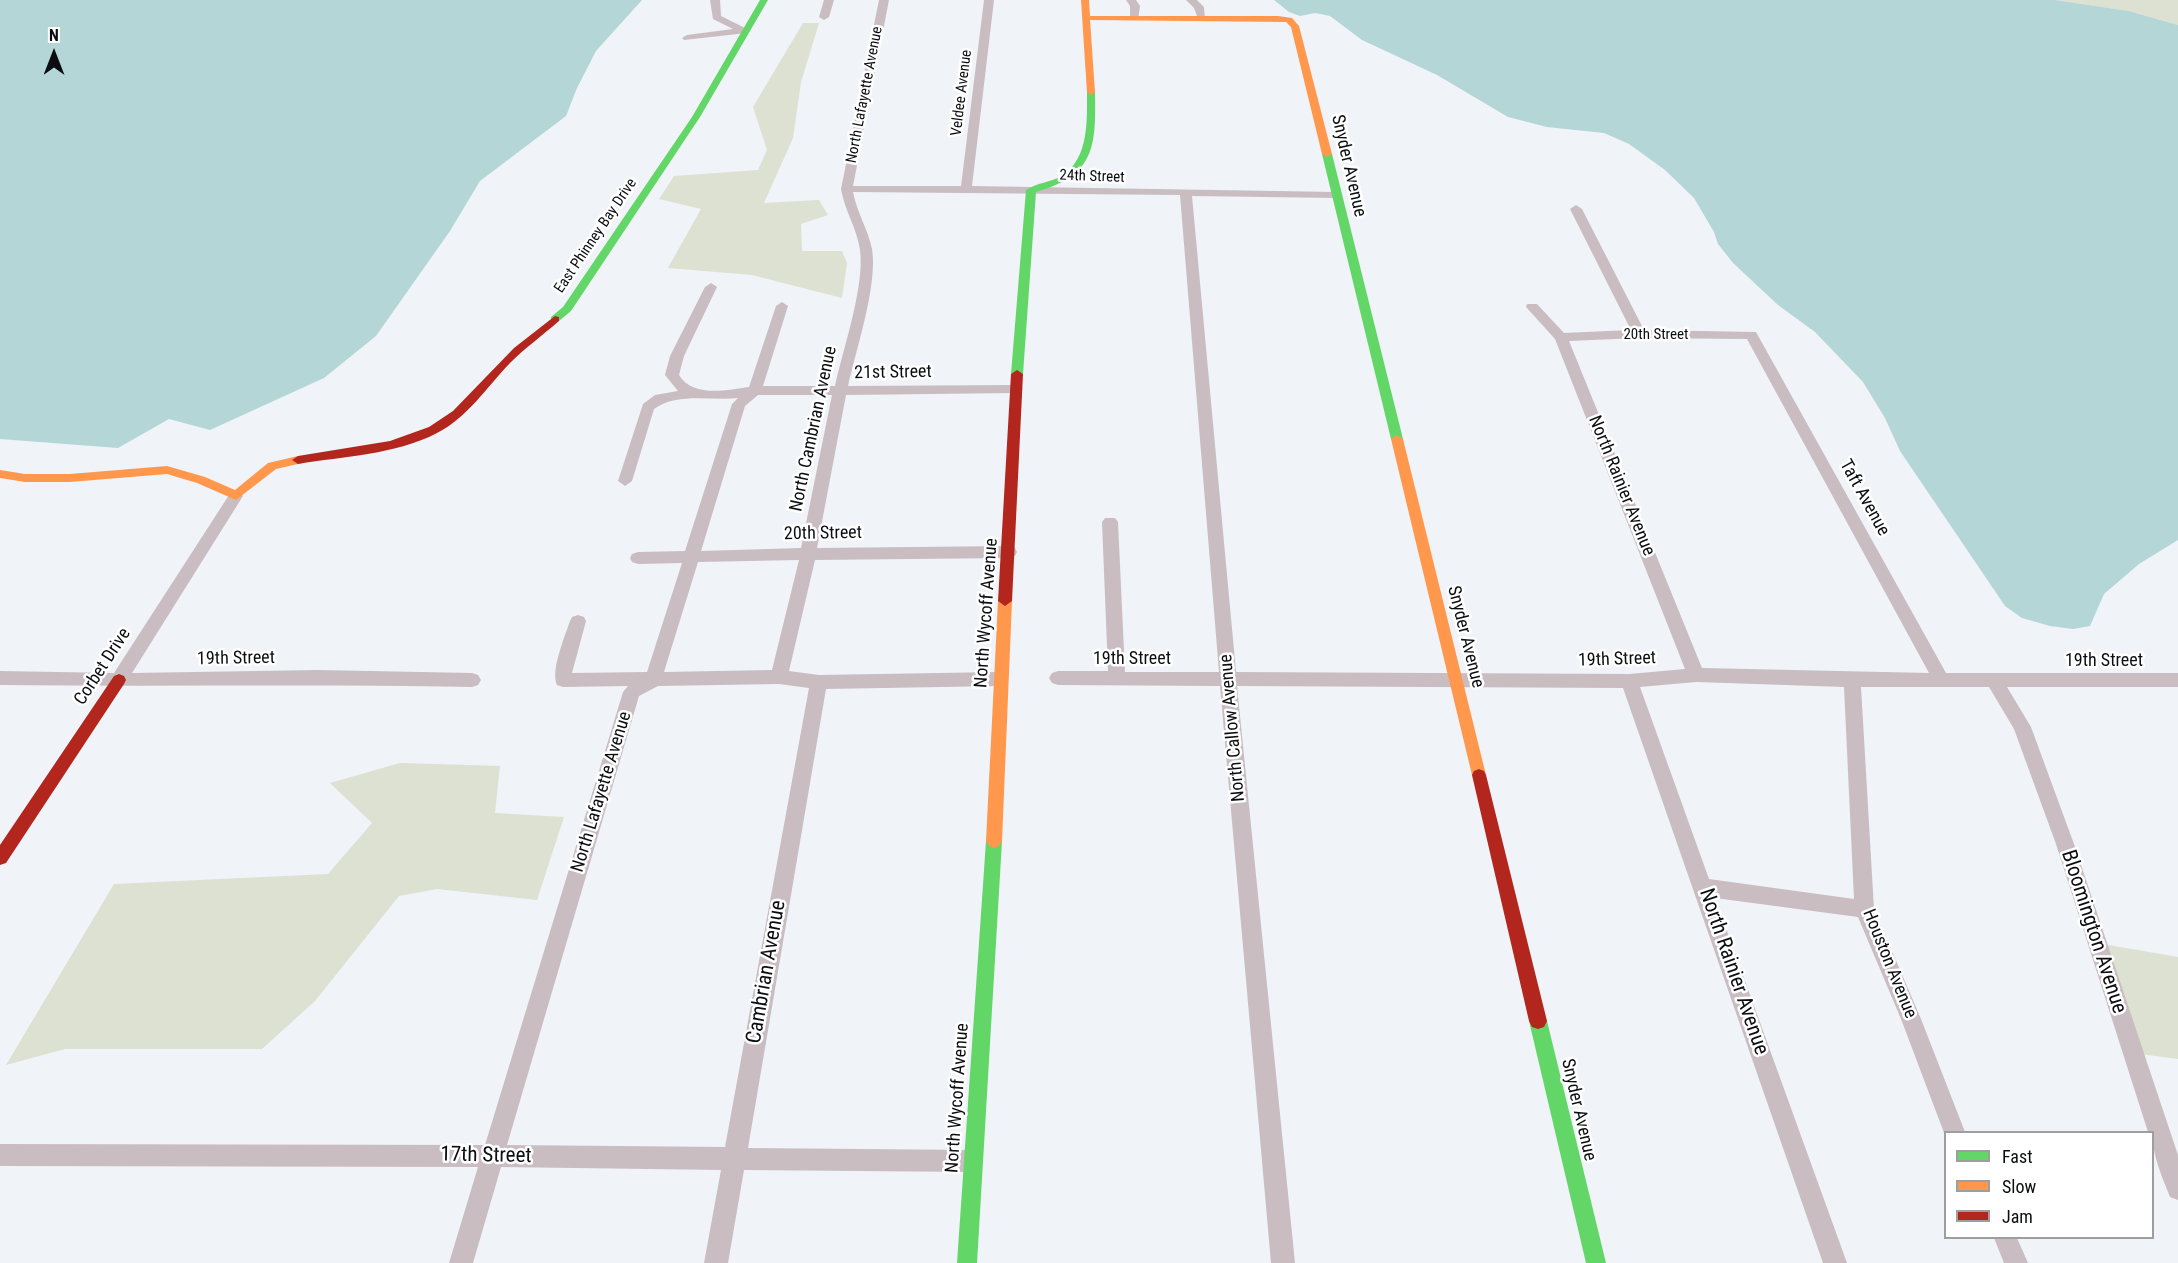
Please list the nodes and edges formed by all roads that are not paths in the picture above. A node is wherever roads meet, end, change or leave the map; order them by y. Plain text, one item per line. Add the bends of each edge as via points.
1 (715, 0) edge
2 (764, 0) edge
3 (829, 0) edge
4 (884, 0) edge
5 (989, 0) edge
6 (1086, 0) edge
7 (1131, 0) edge
8 (1191, 0) edge
9 (824, 17) dead end
10 (1087, 18) junction
11 (1135, 18) junction
12 (1202, 19) junction
13 (744, 31) junction
14 (687, 38) dead end
15 (847, 189) junction
16 (966, 189) junction
17 (1031, 190) junction
18 (1186, 193) junction
19 (1336, 195) junction
20 (1576, 209) dead end
21 (711, 286) dead end
22 (782, 306) dead end
23 (1532, 307) dead end
24 (1639, 334) junction
25 (1751, 335) joint
26 (1562, 337) junction
27 (1016, 389) junction
28 (755, 392) junction
29 (840, 392) junction
30 (698, 393) junction
31 (0, 474) edge
32 (624, 482) dead end
33 (236, 496) junction
34 (1110, 522) dead end
35 (1009, 552) junction
36 (808, 554) junction
37 (690, 557) junction
38 (638, 558) dead end
39 (578, 621) dead end
40 (1696, 675) junction
41 (779, 677) junction
42 (0, 678) edge
43 (1058, 678) dead end
44 (1117, 678) junction
45 (1228, 678) junction
46 (999, 679) junction
47 (119, 680) junction
48 (472, 680) dead end
49 (653, 680) junction
50 (1852, 680) junction
51 (1629, 681) junction
52 (1942, 681) junction
53 (1994, 681) junction
54 (2178, 681) edge
55 (819, 682) junction
56 (1457, 682) junction
57 (0, 858) edge
58 (1703, 887) junction
59 (1864, 909) junction
60 (1954, 1131) edge
61 (0, 1155) edge
62 (494, 1156) junction
63 (734, 1159) junction
64 (972, 1161) junction
65 (2178, 1190) edge
66 (2006, 1239) edge
67 (461, 1263) edge
68 (716, 1263) edge
69 (967, 1263) edge
70 (1283, 1263) edge
71 (1596, 1263) edge
72 (1835, 1263) edge
73 (2016, 1263) edge

1 - 13 street via 716,17
2 - 13 street, East Phinney Bay Drive
3 - 9 street
4 - 15 street, North Lafayette Avenue
5 - 16 street, Veldee Avenue
6 - 10 street
7 - 11 street
8 - 12 street via 1199,7
10 - 11 street
10 - 17 street via 1091,116 1086,156 1074,173 1053,186
11 - 12 street
12 - 19 street, Snyder Avenue via 1278,18 1293,22
13 - 14 street
13 - 33 street, East Phinney Bay Drive via 705,103 567,309 506,361 472,400 432,431 392,445 272,466
15 - 16 street, 24th Street
15 - 29 street, North Cambrian Avenue via 866,250 867,275
16 - 17 street, 24th Street
17 - 18 street, 24th Street
17 - 27 street, North Wycoff Avenue
18 - 19 street, 24th Street
18 - 45 street, North Callow Avenue
19 - 56 street, Snyder Avenue
20 - 24 street
21 - 30 street via 677,356 672,375 680,386
22 - 28 street
23 - 26 street, North Rainier Avenue
24 - 25 street, 20th Street
24 - 26 street, 20th Street
25 - 52 street, Taft Avenue
26 - 40 street, North Rainier Avenue
27 - 29 street, 21st Street
27 - 35 street, North Wycoff Avenue
28 - 29 street, 21st Street
28 - 30 street, 21st Street
28 - 37 street via 739,404
29 - 36 street, North Cambrian Avenue
30 - 32 street, 21st Street via 660,398 648,407
31 - 33 street via 70,478 167,470
33 - 47 street, Corbet Drive
34 - 44 street
35 - 36 street, 20th Street
35 - 46 street, North Wycoff Avenue
36 - 37 street, 20th Street
36 - 41 street, North Cambrian Avenue
37 - 38 street, 20th Street
37 - 49 street
39 - 49 street via 563,680
40 - 50 street, 19th Street
40 - 51 street, 19th Street
41 - 49 street
41 - 55 street
42 - 47 street, 19th Street
43 - 44 street, 19th Street
44 - 45 street, 19th Street
45 - 56 street, 19th Street
45 - 70 street, North Callow Avenue
46 - 55 street
46 - 64 street, North Wycoff Avenue via 998,785
47 - 48 street, 19th Street via 318,677
47 - 57 street, Corbet Drive
49 - 62 street, North Lafayette Avenue via 632,692
50 - 52 street, 19th Street
50 - 59 street, Houston Avenue
51 - 56 street, 19th Street
51 - 58 street, North Rainier Avenue
52 - 53 street, 19th Street
53 - 54 street, 19th Street
53 - 65 street, Bloomington Avenue via 2022,727 2065,844
55 - 63 street, Cambrian Avenue
56 - 71 street, Snyder Avenue
58 - 59 street
58 - 72 street, North Rainier Avenue
59 - 60 street, Houston Avenue
61 - 62 street, 17th Street
62 - 63 street, 17th Street
62 - 67 street, North Lafayette Avenue
63 - 64 street, 17th Street
63 - 68 street, Cambrian Avenue
64 - 69 street, North Wycoff Avenue
66 - 73 street

